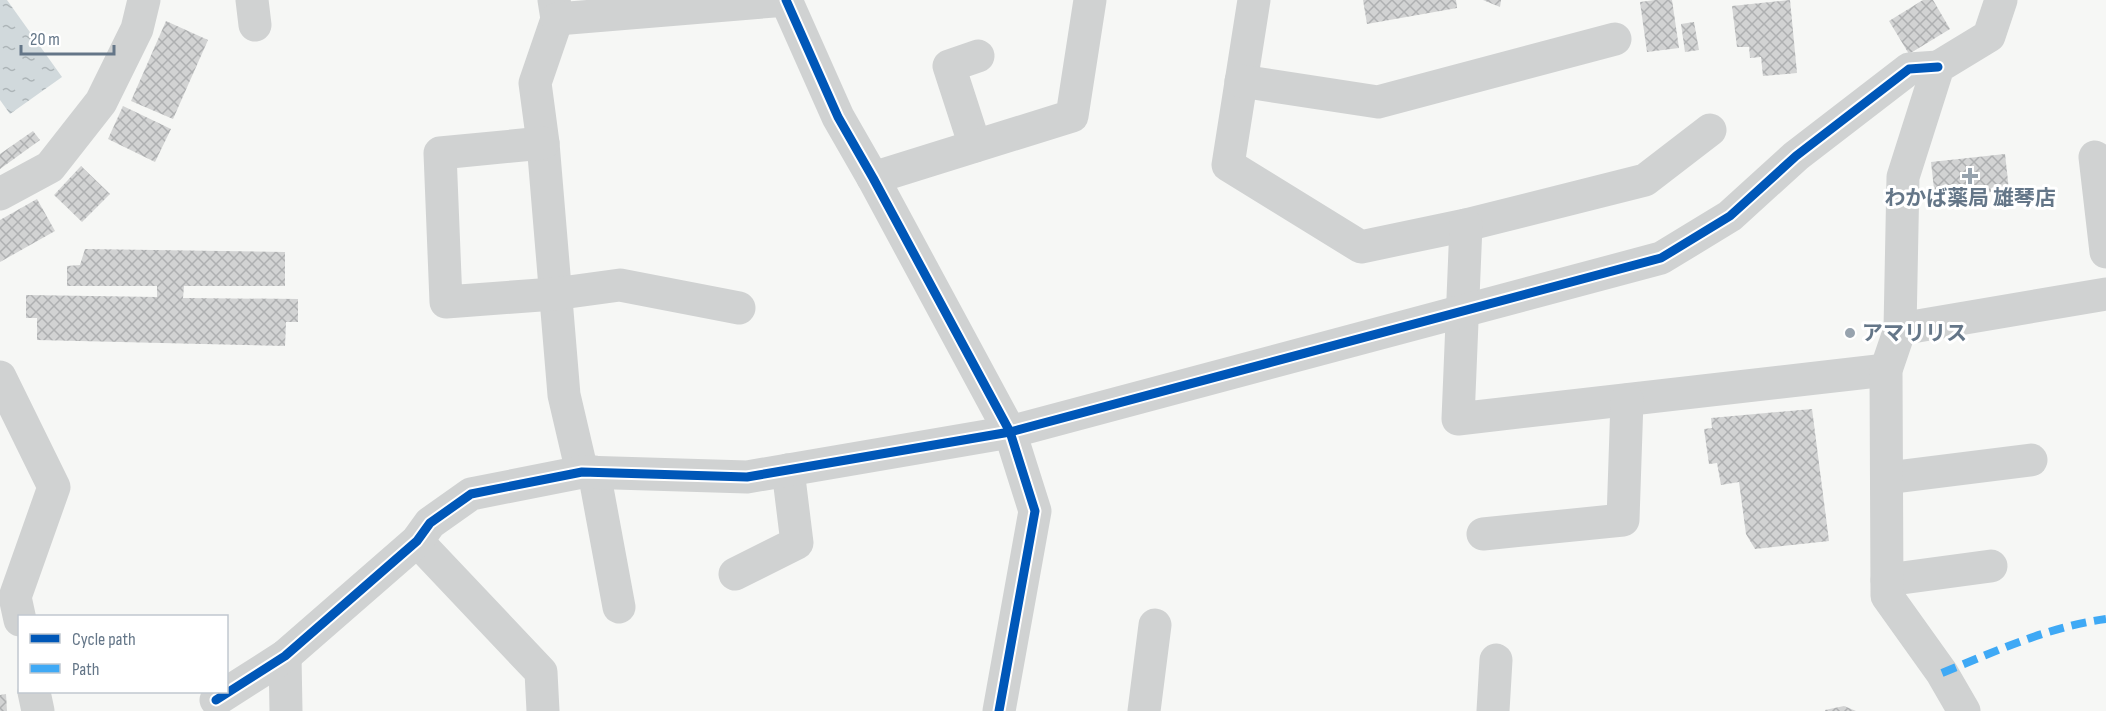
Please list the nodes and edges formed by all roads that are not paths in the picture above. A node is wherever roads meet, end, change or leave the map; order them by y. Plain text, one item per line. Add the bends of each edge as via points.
1 (144, 0) edge
2 (786, 0) edge
3 (1090, 0) edge
4 (1254, 0) edge
5 (2001, 0) edge
6 (556, 9) edge
7 (1615, 39) dead end
8 (978, 56) dead end
9 (1938, 68) junction
10 (1241, 81) junction
11 (1710, 130) dead end
12 (543, 143) junction
13 (975, 146) junction
14 (2095, 157) dead end
15 (873, 178) junction
16 (0, 194) edge
17 (1466, 225) junction
18 (2106, 252) edge
19 (554, 294) junction
20 (2106, 294) edge
21 (739, 308) dead end
22 (1462, 311) junction
23 (1900, 329) junction
24 (1886, 370) junction
25 (0, 377) edge
26 (1627, 400) junction
27 (1010, 432) junction
28 (2031, 460) dead end
29 (788, 470) junction
30 (588, 472) junction
31 (1887, 478) junction
32 (1483, 534) dead end
33 (417, 541) junction
34 (1990, 566) dead end
35 (735, 574) dead end
36 (1887, 580) junction
37 (619, 607) dead end
38 (19, 615) edge
39 (1155, 625) dead end
40 (285, 656) junction
41 (1496, 660) dead end
42 (228, 692) edge
43 (34, 693) edge
44 (227, 693) edge
45 (216, 700) dead end
46 (38, 711) edge
47 (286, 711) edge
48 (543, 711) edge
49 (999, 711) edge
50 (1144, 711) edge
51 (1493, 711) edge
52 (1964, 711) edge

1 - 16 street via 137,29 101,102 50,166
2 - 6 street
2 - 15 street via 838,117
3 - 13 street via 1072,116
4 - 10 street
5 - 9 street via 1989,36
6 - 12 street via 535,83
7 - 10 street via 1378,102
8 - 13 street via 948,66
9 - 22 street via 1909,69 1796,156 1730,216 1661,258
9 - 23 street via 1903,177
10 - 17 street via 1228,165 1361,247
11 - 17 street via 1645,180
12 - 19 street
12 - 19 street via 440,153 446,302
13 - 15 street
14 - 18 street
15 - 27 street
17 - 22 street
19 - 21 street via 620,285
19 - 30 street via 564,395
20 - 23 street
22 - 26 street via 1458,419
22 - 27 street
23 - 24 street
24 - 26 street
24 - 31 street
25 - 38 street via 54,487 15,597
26 - 32 street via 1623,520
27 - 29 street
27 - 49 street via 1035,511
28 - 31 street
29 - 30 street via 747,477
29 - 35 street via 797,543
30 - 33 street via 471,494 430,523
30 - 37 street
31 - 36 street
33 - 40 street
33 - 48 street via 541,672
34 - 36 street
36 - 52 street via 1887,596 1942,672
39 - 50 street
40 - 42 street
40 - 47 street
41 - 51 street
43 - 46 street
44 - 45 street

